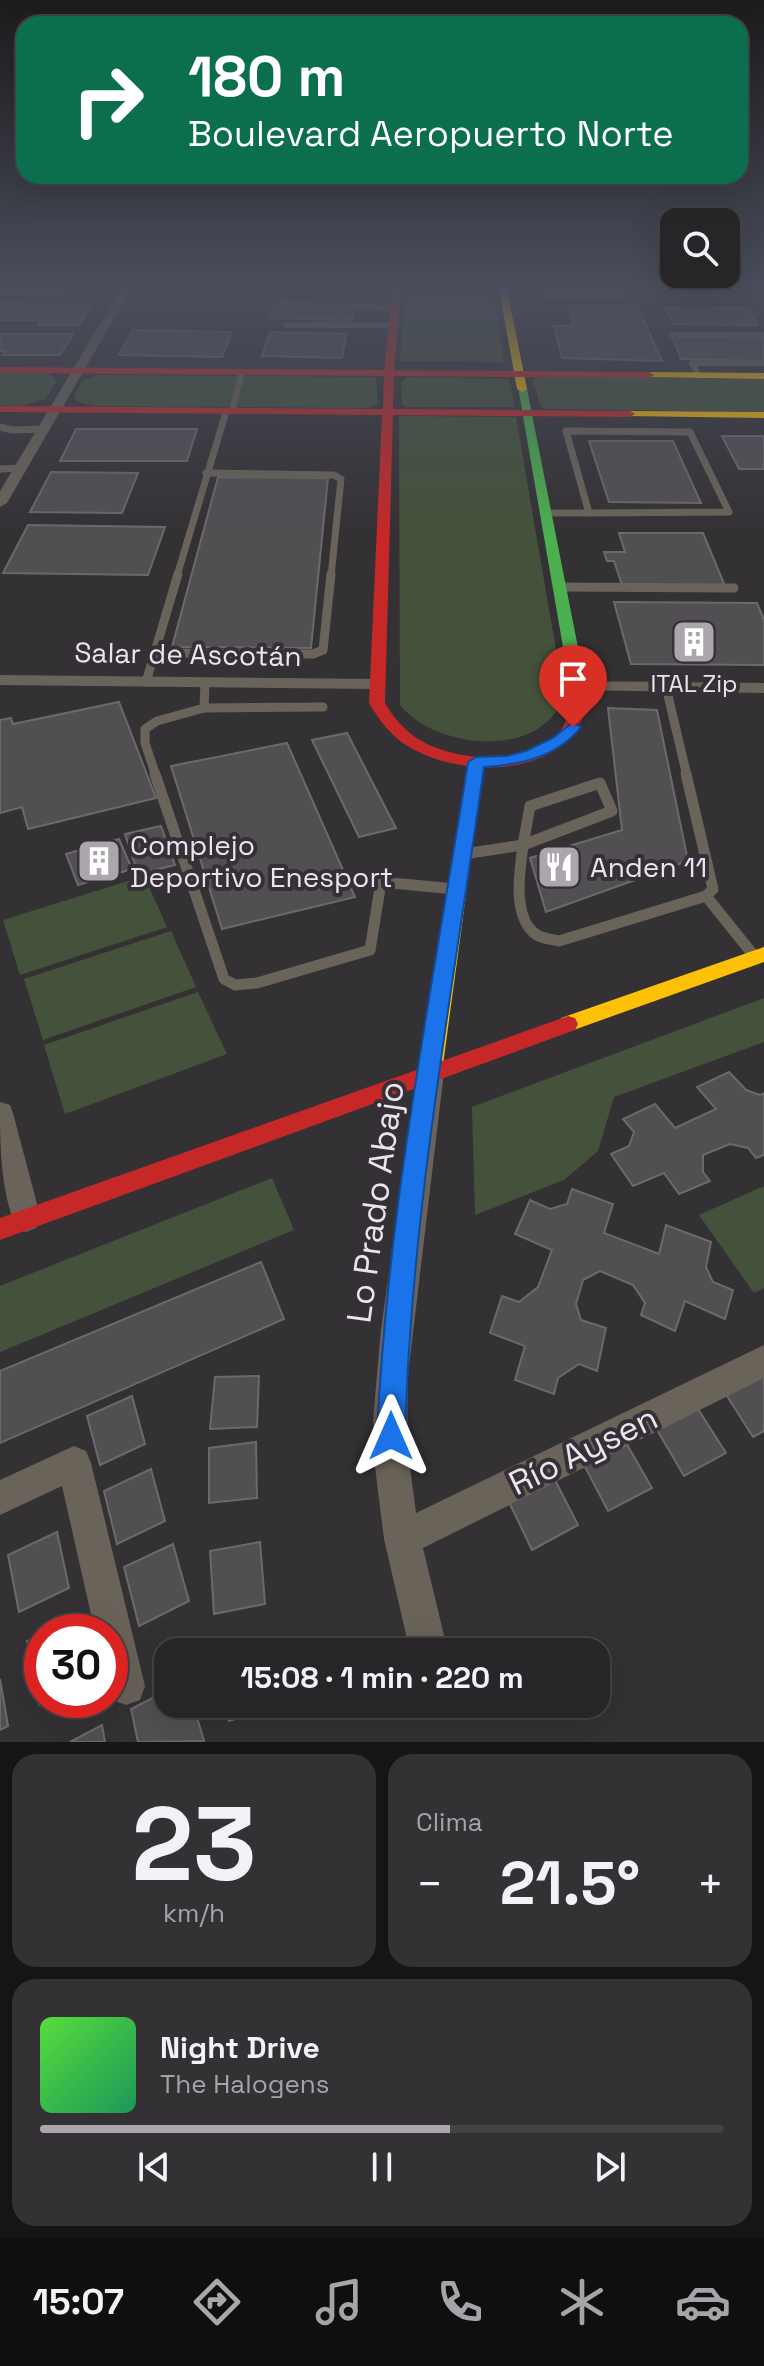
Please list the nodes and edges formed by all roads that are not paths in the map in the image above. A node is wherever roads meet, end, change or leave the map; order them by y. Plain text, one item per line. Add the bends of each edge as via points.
1 (23, 370) edge
2 (519, 370) edge
3 (696, 370) edge
4 (78, 371) junction
5 (242, 372) junction
6 (389, 373) junction
7 (520, 374) junction
8 (699, 376) junction
9 (764, 376) edge
10 (0, 409) edge
11 (55, 409) junction
12 (229, 411) junction
13 (388, 412) junction
14 (527, 413) junction
15 (764, 415) edge
16 (0, 427) edge
17 (43, 429) junction
18 (20, 468) junction
19 (0, 469) edge
20 (206, 473) junction
21 (0, 503) edge
22 (545, 513) junction
23 (589, 513) junction
24 (559, 587) junction
25 (734, 588) dead end
26 (155, 653) junction
27 (0, 680) edge
28 (146, 682) junction
29 (205, 683) junction
30 (376, 684) junction
31 (577, 686) junction
32 (666, 687) junction
33 (764, 688) edge
34 (323, 707) dead end
35 (204, 708) junction
36 (476, 762) junction
37 (524, 845) junction
38 (463, 854) junction
39 (458, 889) junction
40 (709, 892) junction
41 (759, 955) edge
42 (431, 1072) junction
43 (0, 1113) edge
44 (13, 1224) edge
45 (764, 1361) edge
46 (0, 1498) edge
47 (402, 1539) junction
48 (109, 1614) edge
49 (426, 1638) edge

1 - 4 street
2 - 7 street
3 - 8 lane
4 - 5 street
4 - 11 street
5 - 6 street
5 - 12 lane
6 - 7 street
6 - 13 street
7 - 8 street
7 - 14 street
8 - 9 street
10 - 11 street
11 - 12 street
11 - 17 street
12 - 13 street
12 - 20 lane
13 - 14 street
13 - 30 street
14 - 15 street
14 - 22 street
16 - 17 lane
17 - 18 street
18 - 19 lane
18 - 21 street
20 - 26 lane
20 - 26 lane via 341,479 323,650
22 - 23 lane
22 - 24 street
23 - 23 lane via 682,512 729,512 690,432 566,431
24 - 25 lane
24 - 31 street
26 - 28 lane
27 - 28 street, Salar de Ascotán
28 - 29 street, Salar de Ascotán
29 - 30 street, Salar de Ascotán
29 - 35 lane
30 - 36 street via 382,717 399,735 437,755
31 - 32 street
31 - 36 street via 579,716 559,741 522,758
32 - 33 street
32 - 40 lane
34 - 35 lane
35 - 39 lane via 157,721 145,729 145,743 224,979 235,985 257,983 370,950 381,882
36 - 38 street, Lo Prado Abajo
37 - 37 lane via 612,811 600,783 530,806
37 - 38 lane
37 - 40 lane via 519,902 537,935 559,941
38 - 39 street, Lo Prado Abajo
39 - 42 street, Lo Prado Abajo
40 - 41 lane
41 - 42 street
42 - 44 street
42 - 47 street, Lo Prado Abajo via 392,1375 392,1465
43 - 44 street
45 - 47 street, Río Aysen
46 - 48 street via 74,1463
47 - 49 street, Lo Prado Abajo

